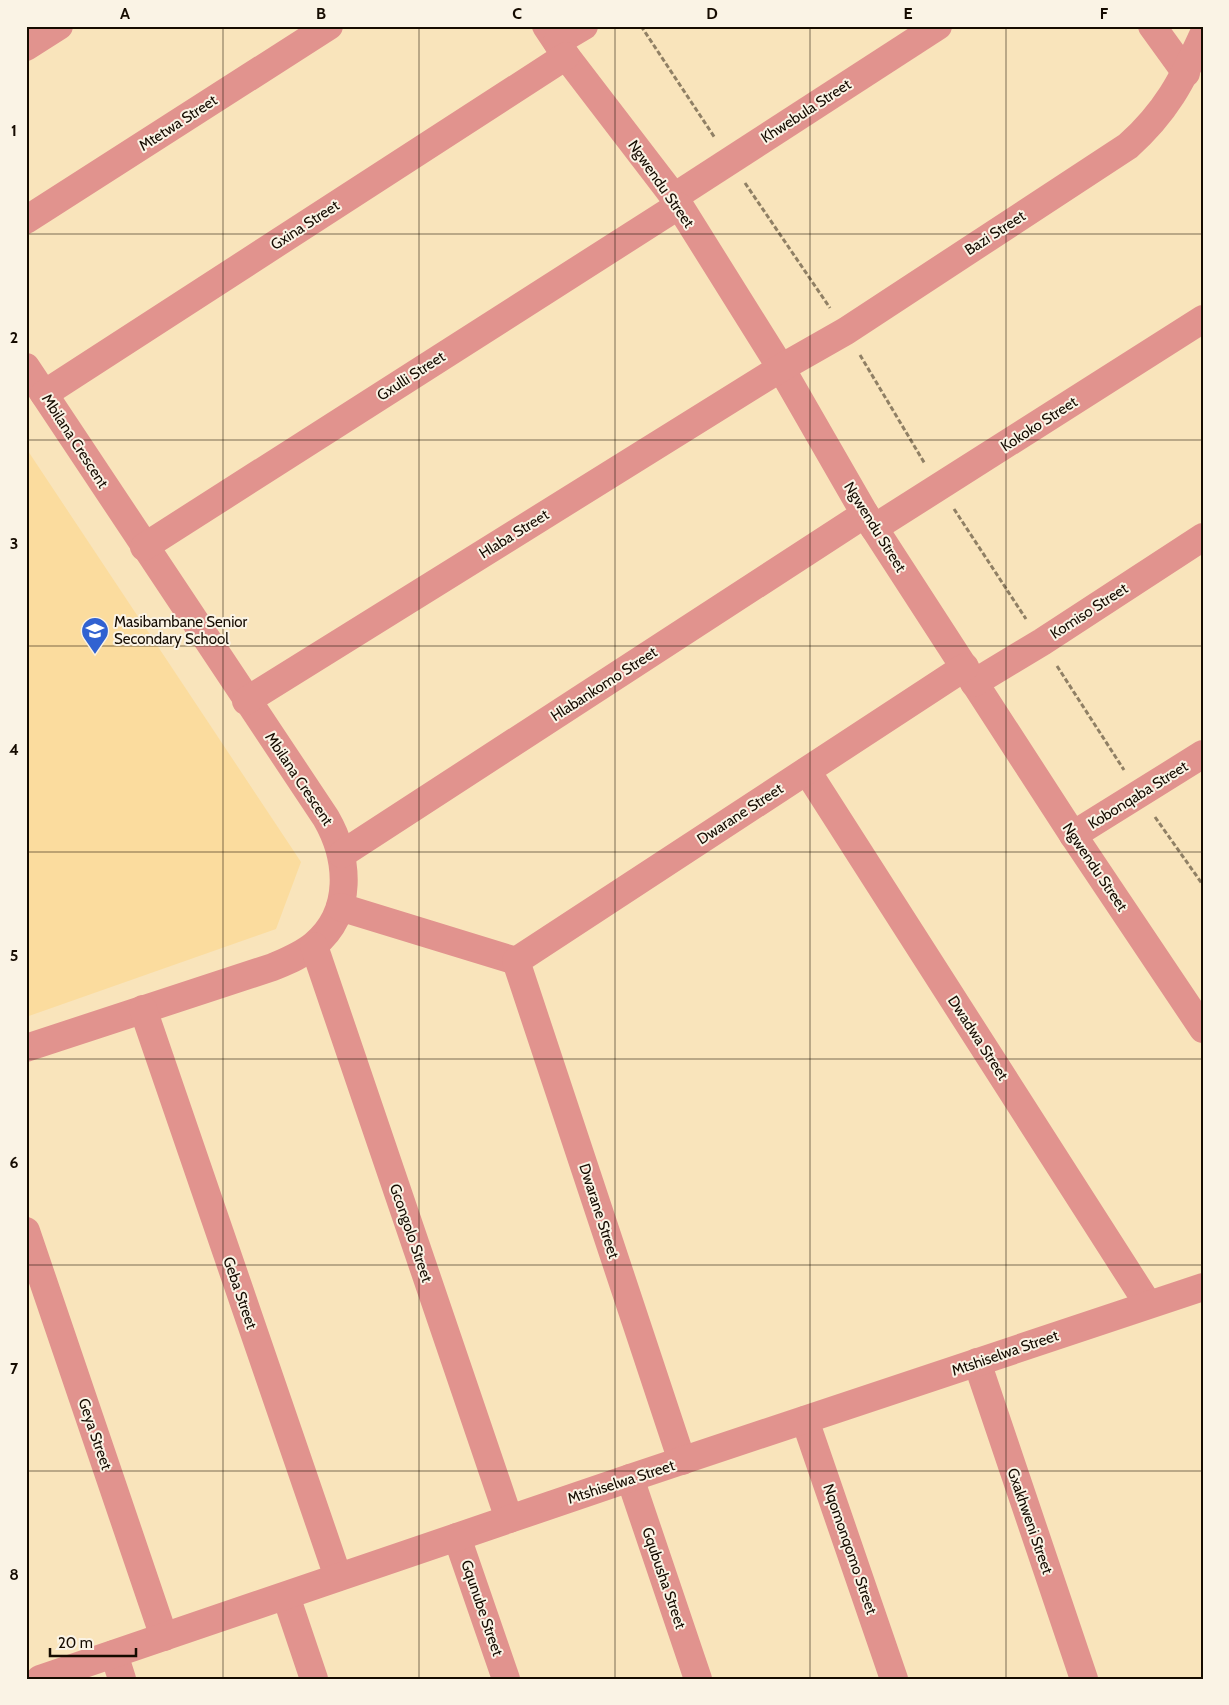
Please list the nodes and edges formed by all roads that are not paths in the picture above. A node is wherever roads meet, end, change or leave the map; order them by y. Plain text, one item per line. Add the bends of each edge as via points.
1 (59, 26) edge
2 (329, 26) edge
3 (584, 26) edge
4 (938, 26) edge
5 (1152, 26) edge
6 (556, 42) edge
7 (1201, 45) edge
8 (26, 47) edge
9 (1186, 73) junction
10 (676, 201) junction
11 (26, 220) edge
12 (1203, 319) edge
13 (26, 366) edge
14 (781, 368) junction
15 (44, 394) junction
16 (870, 521) junction
17 (1203, 537) edge
18 (144, 546) junction
19 (970, 675) junction
20 (246, 701) junction
21 (1203, 754) edge
22 (807, 771) junction
23 (1073, 835) junction
24 (342, 854) junction
25 (340, 907) junction
26 (314, 946) junction
27 (516, 961) junction
28 (143, 1009) junction
29 (1203, 1029) edge
30 (26, 1048) edge
31 (26, 1231) edge
32 (1203, 1287) edge
33 (1148, 1304) junction
34 (977, 1362) junction
35 (805, 1420) junction
36 (682, 1462) junction
37 (630, 1478) junction
38 (509, 1520) junction
39 (457, 1537) junction
40 (338, 1577) junction
41 (286, 1596) junction
42 (164, 1636) junction
43 (118, 1666) edge
44 (40, 1679) edge
45 (314, 1679) edge
46 (506, 1679) edge
47 (698, 1679) edge
48 (894, 1679) edge
49 (1084, 1679) edge

1 - 8 street
2 - 11 street, Mtetwa Street
3 - 6 street, Gxina Street
4 - 10 street, Khwebula Street via 730,160
5 - 9 street
6 - 10 street, Ngwendu Street
6 - 15 street, Gxina Street
7 - 9 street, Bazi Street
9 - 14 street, Bazi Street via 1167,106 1128,146 846,331
10 - 14 street, Ngwendu Street
10 - 18 street, Gxulli Street
12 - 16 street, Kokoko Street via 940,488
13 - 15 street, Mbilana Crescent
14 - 16 street, Ngwendu Street
14 - 20 street, Hlaba Street
15 - 18 street, Mbilana Crescent
16 - 19 street, Ngwendu Street
16 - 24 street, Hlabankomo Street
17 - 19 street, Komiso Street via 1042,642
18 - 20 street, Mbilana Crescent
19 - 22 street, Dwarane Street
19 - 23 street, Ngwendu Street
20 - 24 street, Mbilana Crescent via 326,818
21 - 23 street, Kobonqaba Street
22 - 27 street, Dwarane Street
22 - 33 street, Dwadwa Street
23 - 29 street, Ngwendu Street
24 - 25 street, Mbilana Crescent via 345,870
25 - 26 street, Mbilana Crescent
25 - 27 street
26 - 28 street, Mbilana Crescent via 273,967
26 - 38 street, Gcongolo Street
27 - 36 street, Dwarane Street
28 - 30 street, Mbilana Crescent
28 - 40 street, Geba Street
31 - 42 street, Geya Street
32 - 33 street, Mtshiselwa Street
33 - 34 street, Mtshiselwa Street
34 - 35 street, Mtshiselwa Street
34 - 49 street, Gxakhweni Street
35 - 36 street, Mtshiselwa Street
35 - 48 street, Nqomonqomo Street
36 - 37 street, Mtshiselwa Street
37 - 38 street, Mtshiselwa Street
37 - 47 street, Gqubusha Street
38 - 39 street, Mtshiselwa Street
39 - 40 street, Mtshiselwa Street
39 - 46 street, Gqunube Street
40 - 41 street, Mtshiselwa Street
41 - 42 street, Mtshiselwa Street
41 - 45 street
42 - 43 street, Mtshiselwa Street
43 - 44 street, Mtshiselwa Street

